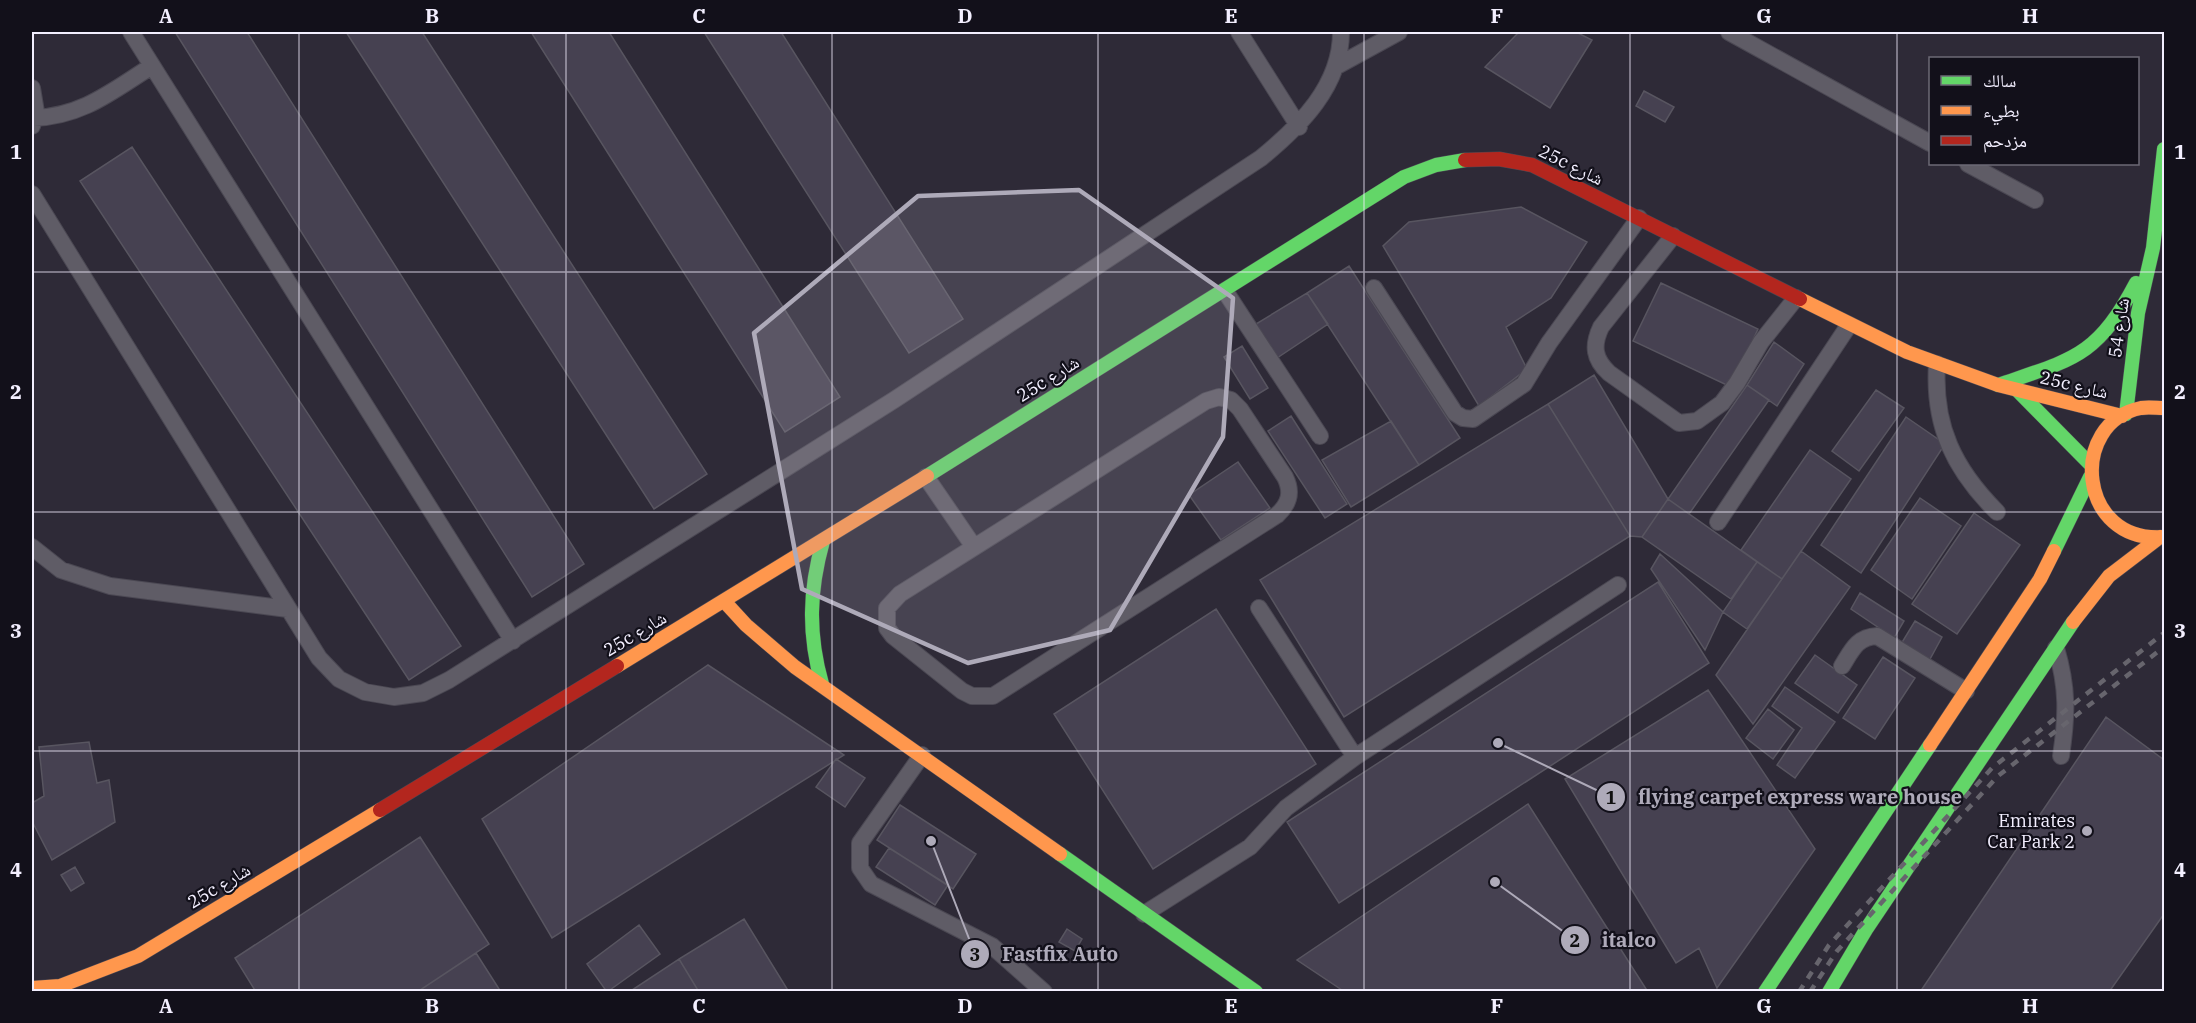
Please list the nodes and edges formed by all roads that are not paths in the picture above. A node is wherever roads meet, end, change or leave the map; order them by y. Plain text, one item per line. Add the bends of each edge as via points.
1 (131, 32) edge
2 (1239, 32) edge
3 (1341, 32) edge
4 (1399, 32) edge
5 (1729, 32) edge
6 (152, 66) junction
7 (1335, 67) junction
8 (32, 88) edge
9 (33, 122) edge
10 (1299, 126) junction
11 (1929, 142) edge
12 (2164, 149) edge
13 (1970, 165) edge
14 (32, 194) edge
15 (2035, 200) dead end
16 (1639, 218) junction
17 (1673, 236) junction
18 (2150, 254) junction
19 (2161, 286) dead end
20 (1374, 288) dead end
21 (1225, 291) junction
22 (1796, 298) junction
23 (1848, 325) junction
24 (1937, 364) junction
25 (1998, 385) junction
26 (2018, 391) junction
27 (2164, 408) edge
28 (2124, 415) junction
29 (1320, 436) dead end
30 (2090, 471) junction
31 (926, 477) junction
32 (1997, 512) dead end
33 (1718, 522) dead end
34 (2162, 537) edge
35 (823, 541) junction
36 (32, 547) edge
37 (974, 547) junction
38 (1618, 585) dead end
39 (724, 601) junction
40 (288, 609) junction
41 (1259, 609) dead end
42 (513, 641) junction
43 (2055, 647) junction
44 (1842, 666) dead end
45 (822, 684) junction
46 (1966, 691) junction
47 (922, 755) junction
48 (2061, 756) dead end
49 (1355, 757) junction
50 (1144, 914) junction
51 (138, 956) junction
52 (114, 983) dead end
53 (32, 988) edge
54 (1044, 992) edge
55 (1256, 992) edge
56 (1765, 992) edge
57 (1829, 992) edge

1 - 6 lane
2 - 10 lane
3 - 7 lane
4 - 7 lane
5 - 11 lane
6 - 9 lane via 84,108
6 - 42 lane
7 - 10 lane via 1319,99
8 - 9 lane
10 - 42 lane via 1261,158 1027,313
12 - 18 street, شارع 54
13 - 15 lane
14 - 40 lane
16 - 17 street, 25c شارع
16 - 20 lane via 1524,384 1473,419 1455,413
16 - 21 street, 25c شارع via 1533,165 1489,157 1454,159 1404,177
17 - 22 street, 25c شارع
17 - 22 lane via 1601,327 1594,352 1609,373 1679,423 1697,422 1722,403 1761,342
18 - 19 street, شارع 54
18 - 25 street via 2110,328 2094,345 2073,358
18 - 28 street, شارع 54
21 - 29 lane
21 - 31 street, 25c شارع
22 - 23 street, 25c شارع
23 - 24 street, 25c شارع
23 - 33 lane
24 - 25 street, 25c شارع
24 - 32 lane via 1936,400 1946,439 1967,479
25 - 26 street, 25c شارع
26 - 28 street, 25c شارع
26 - 30 street, 25c شارع
27 - 28 street via 2143,408
28 - 30 street via 2100,436
30 - 34 street via 2093,494 2112,522 2143,537
30 - 46 street via 2040,579
31 - 35 street, 25c شارع
31 - 37 lane
34 - 43 street via 2131,555 2105,579
35 - 39 street, 25c شارع
35 - 45 street via 812,576 808,613 811,649
36 - 40 lane via 61,570 110,586
37 - 37 lane via 892,600 885,618 893,636 962,691 982,698 1003,692 1277,515 1285,507 1290,486 1240,409 1231,400 1219,397 1206,401
38 - 49 lane
39 - 45 street via 769,647
39 - 51 street, 25c شارع
40 - 42 lane via 319,658 339,679 365,692 394,698 423,693
41 - 49 lane
43 - 48 lane via 2065,678
43 - 57 street via 1867,928
44 - 46 lane via 1857,642 1866,636 1877,636
45 - 47 street
46 - 56 street
47 - 50 street
47 - 54 lane via 860,843 860,868 871,884 992,946
49 - 50 lane via 1287,808 1250,847
50 - 55 street
51 - 52 street, 25c شارع
51 - 53 street, 25c شارع via 60,986

